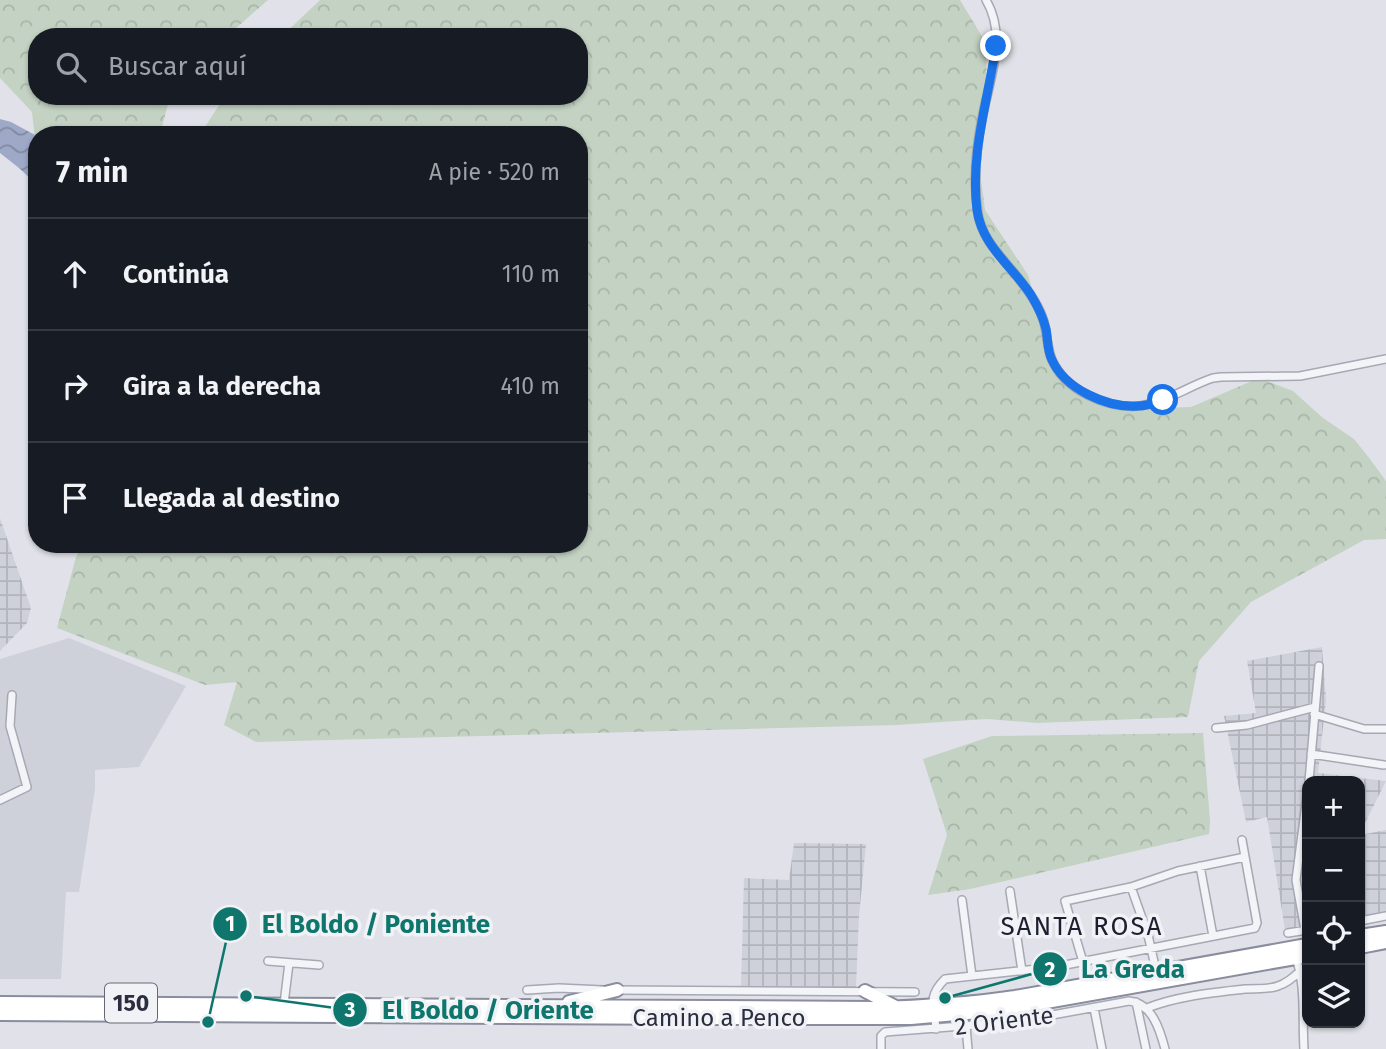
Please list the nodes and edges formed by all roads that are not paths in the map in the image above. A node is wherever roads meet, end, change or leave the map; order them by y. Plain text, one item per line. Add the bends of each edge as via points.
1 (986, 0) edge
2 (1386, 359) edge
3 (1319, 666) dead end
4 (12, 695) dead end
5 (1315, 710) junction
6 (1216, 728) dead end
7 (1386, 729) edge
8 (1311, 754) junction
9 (1384, 765) dead end
10 (1309, 776) edge
11 (0, 800) edge
12 (1302, 839) edge
13 (1242, 840) dead end
14 (1245, 857) junction
15 (1200, 866) junction
16 (1131, 887) junction
17 (1010, 891) dead end
18 (962, 900) dead end
19 (1302, 910) edge
20 (1386, 916) edge
21 (1365, 920) edge
22 (1302, 932) edge
23 (1386, 932) edge
24 (1287, 933) dead end
25 (1365, 935) edge
26 (1213, 936) junction
27 (1386, 942) edge
28 (1365, 946) edge
29 (1151, 948) junction
30 (1299, 958) edge
31 (268, 961) dead end
32 (1083, 962) junction
33 (289, 963) junction
34 (319, 965) dead end
35 (1022, 971) junction
36 (972, 976) junction
37 (1157, 978) junction
38 (527, 990) dead end
39 (617, 990) junction
40 (865, 991) junction
41 (915, 992) dead end
42 (1136, 1002) junction
43 (0, 1003) edge
44 (284, 1004) junction
45 (550, 1006) junction
46 (898, 1007) junction
47 (1094, 1009) junction
48 (1147, 1009) junction
49 (0, 1014) edge
50 (935, 1017) junction
51 (966, 1027) junction
52 (881, 1049) edge
53 (968, 1049) edge
54 (1102, 1049) edge
55 (1146, 1049) edge
56 (1165, 1049) edge
57 (1304, 1049) edge

1 - 2 street via 997,40 978,144 979,218 988,241 1040,312 1059,373 1102,400 1138,406 1213,378 1300,376
3 - 5 street
4 - 11 street via 10,726 27,787
5 - 6 street
5 - 7 street via 1364,729
5 - 8 street
8 - 9 street
8 - 10 street
12 - 19 street via 1296,877
13 - 14 street
14 - 15 street
14 - 26 street via 1256,927
15 - 16 street
15 - 26 street
16 - 29 street
16 - 32 street via 1065,901
17 - 35 street
18 - 36 street
20 - 21 street
22 - 24 street
23 - 25 highway
26 - 29 street
27 - 28 highway
29 - 32 street
29 - 37 street
30 - 37 highway, Camino a Penco / 150
30 - 48 street via 1289,981 1271,988 1187,996
30 - 57 street
31 - 33 street
32 - 35 street
33 - 34 street
33 - 44 street
35 - 36 street
36 - 50 street via 945,979 934,992
37 - 50 highway, Camino a Penco / 150 via 1001,1010
38 - 39 street
39 - 40 street
39 - 45 highway
40 - 41 street
40 - 46 highway
42 - 47 street, 2 Oriente
42 - 48 street
42 - 55 street
43 - 44 highway, Camino a Penco / 150
44 - 45 highway, Camino a Penco / 150
45 - 46 highway, Camino a Penco / 150
46 - 50 highway, Camino a Penco / 150
47 - 51 street, 2 Oriente
47 - 54 street
48 - 56 street
49 - 50 highway, Camino a Penco / 150
50 - 51 street, 2 Oriente
50 - 52 street, 2 Oriente via 883,1033
51 - 53 street

